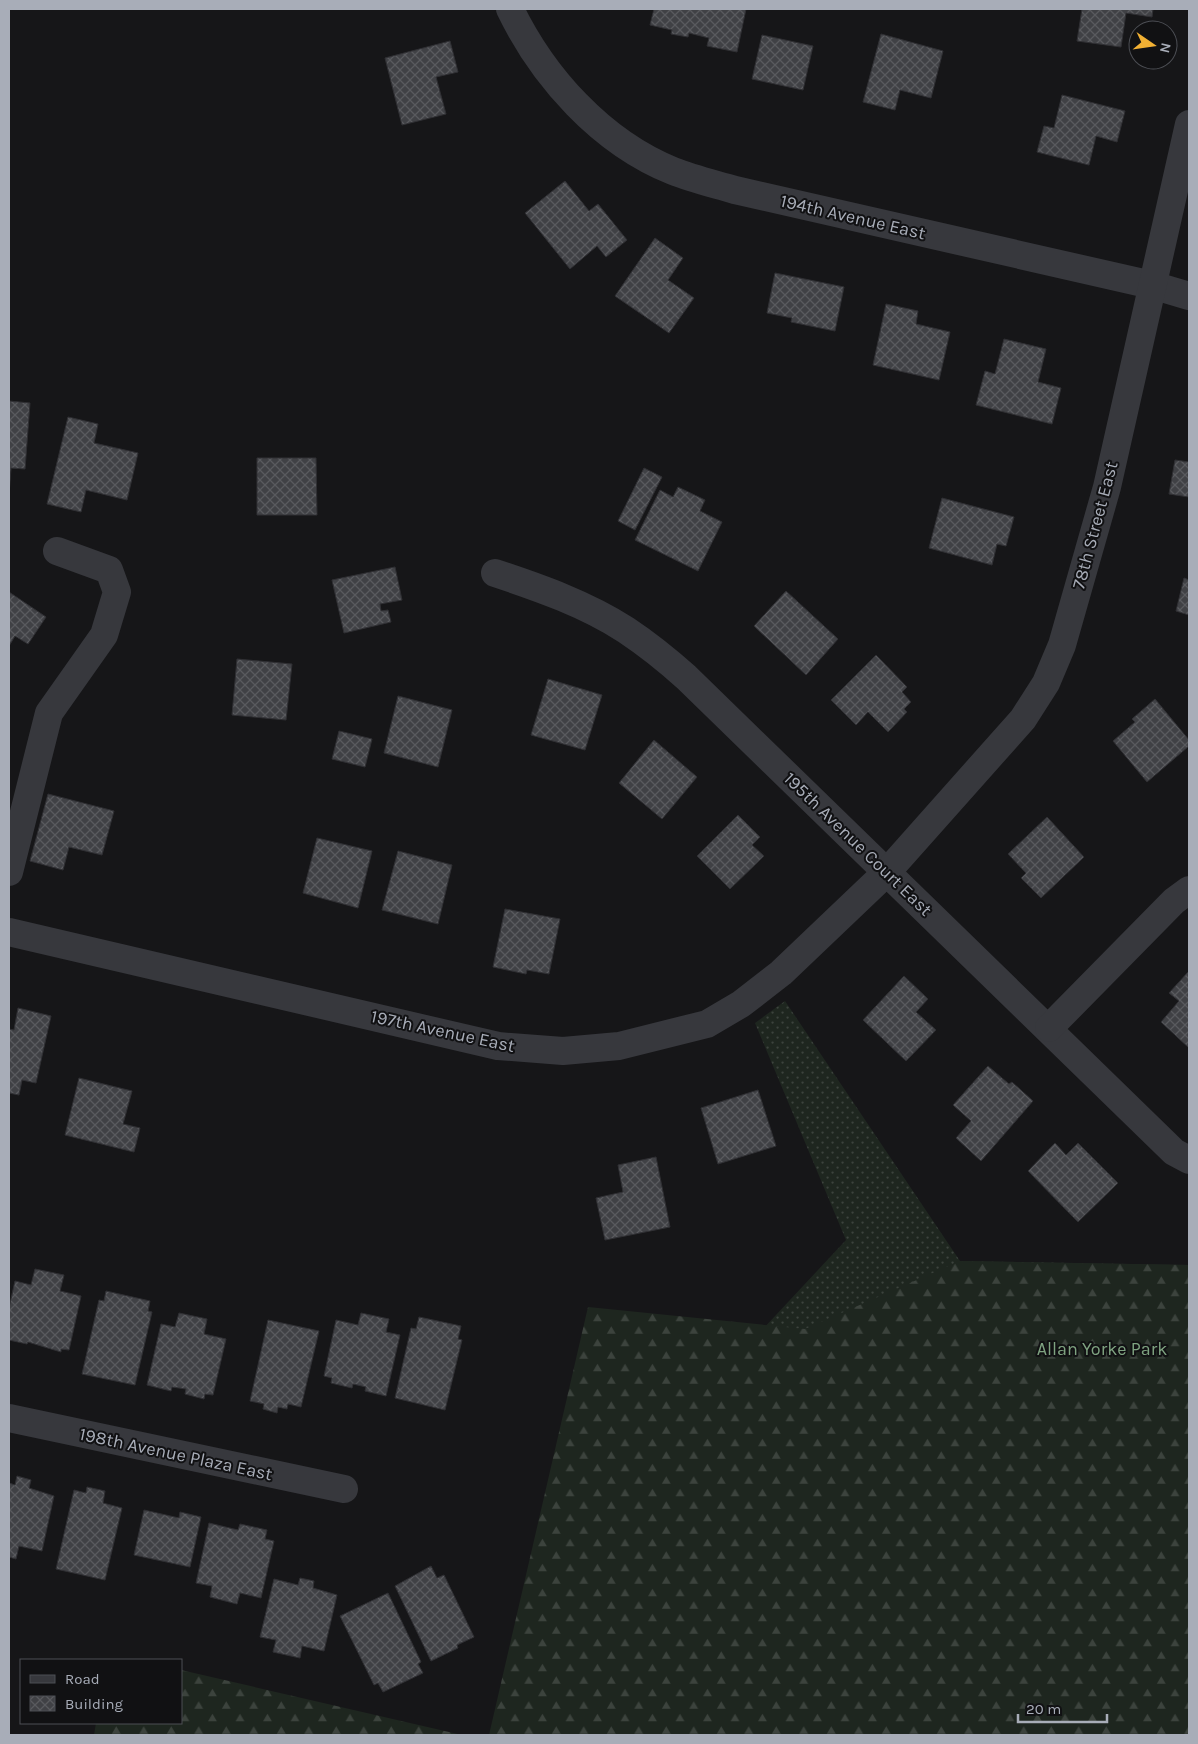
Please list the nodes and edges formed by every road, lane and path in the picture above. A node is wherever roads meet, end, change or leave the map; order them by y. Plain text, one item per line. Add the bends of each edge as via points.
1 (510, 9) edge
2 (1189, 124) edge
3 (1152, 285) junction
4 (1189, 296) edge
5 (57, 551) dead end
6 (495, 573) dead end
7 (9, 872) edge
8 (887, 872) junction
9 (1189, 890) edge
10 (9, 932) edge
11 (1049, 1028) junction
12 (1189, 1160) edge
13 (9, 1418) edge
14 (344, 1489) dead end

1 - 3 street, 194th Avenue East via 550,72 592,120 631,149 672,171 735,190
2 - 3 street, 78th Street East
3 - 4 street, 194th Avenue East
3 - 8 street, 78th Street East via 1107,488 1062,645 1046,683 1023,719
5 - 7 street via 109,570 116,592 104,635 49,713
6 - 8 street, 195th Avenue Court East via 546,590 596,613 658,653
8 - 10 street, 197th Avenue East via 781,973 741,1004 707,1024 619,1046 564,1051 498,1046
8 - 11 street, 195th Avenue Court East
9 - 11 street via 1174,901
11 - 12 street, 195th Avenue Court East via 1174,1152
13 - 14 street, 198th Avenue Plaza East

